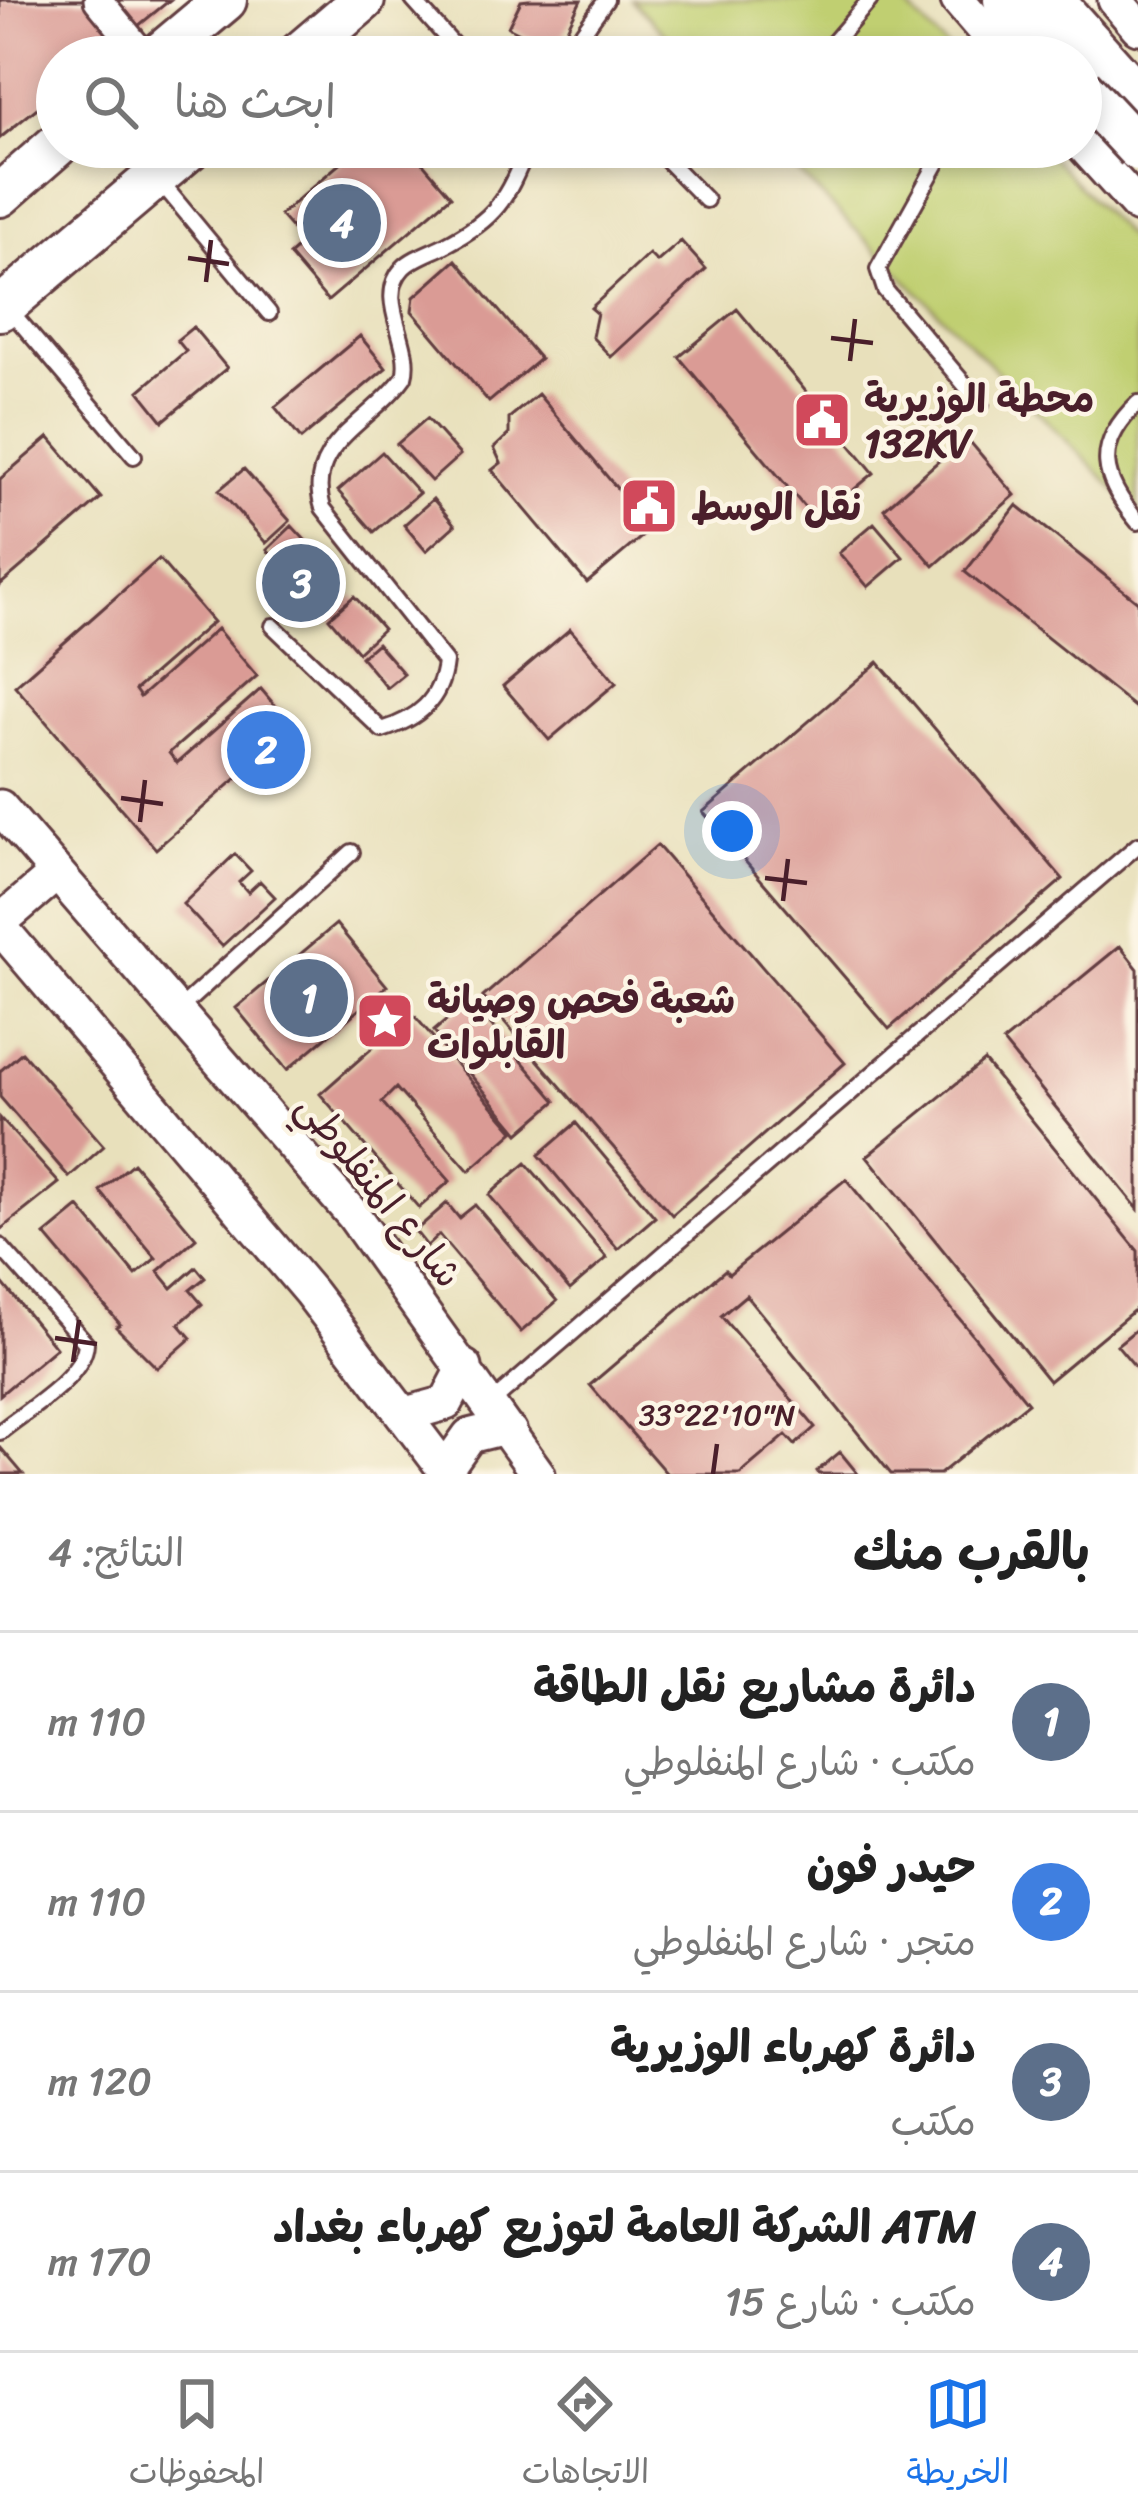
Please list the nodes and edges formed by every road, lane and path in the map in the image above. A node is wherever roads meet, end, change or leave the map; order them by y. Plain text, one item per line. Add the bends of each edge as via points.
1 (98, 0) edge
2 (225, 0) edge
3 (363, 0) edge
4 (413, 0) edge
5 (606, 0) edge
6 (870, 0) edge
7 (958, 0) edge
8 (1005, 0) edge
9 (1052, 0) edge
10 (1114, 0) edge
11 (1138, 27) edge
12 (128, 36) edge
13 (182, 36) edge
14 (321, 36) edge
15 (445, 36) edge
16 (580, 36) edge
17 (838, 36) edge
18 (987, 36) edge
19 (1035, 36) edge
20 (1084, 36) edge
21 (1102, 56) edge
22 (1138, 96) edge
23 (1111, 153) edge
24 (36, 163) edge
25 (166, 168) edge
26 (519, 168) edge
27 (675, 168) edge
28 (934, 168) edge
29 (156, 176) junction
30 (0, 195) edge
31 (706, 200) dead end
32 (1138, 206) edge
33 (3, 307) edge
34 (269, 313) dead end
35 (1138, 403) edge
36 (981, 404) dead end
37 (134, 456) dead end
38 (1138, 522) edge
39 (273, 626) dead end
40 (0, 807) edge
41 (1138, 845) edge
42 (352, 852) dead end
43 (57, 873) junction
44 (0, 924) edge
45 (177, 1011) junction
46 (0, 1246) edge
47 (465, 1367) junction
48 (491, 1403) junction
49 (406, 1414) junction
50 (0, 1432) edge
51 (510, 1432) junction
52 (447, 1472) edge
53 (538, 1474) edge

1 - 12 street
2 - 13 main road
3 - 14 main road
4 - 15 lane
5 - 16 lane
6 - 17 lane
7 - 18 street
8 - 19 main road
9 - 20 main road
10 - 11 street
21 - 22 main road
23 - 32 street
24 - 30 main road
25 - 29 main road
26 - 39 lane via 505,203 480,227 403,268 392,295 408,362 404,377 327,452 319,477 323,508 446,662 435,694 416,719 382,730
27 - 31 lane
28 - 36 lane via 878,268 885,290
29 - 33 main road
29 - 34 lane
33 - 37 lane
35 - 38 lane via 1120,420 1105,463 1110,489
40 - 43 street, شارع المنفلوطي
41 - 48 lane
42 - 45 lane
43 - 44 street
43 - 45 street, شارع المنفلوطي
44 - 49 street
45 - 47 street, شارع المنفلوطي via 353,1215
46 - 50 lane via 86,1343 86,1357
47 - 48 street, شارع المنفلوطي
47 - 49 street via 446,1403
48 - 51 street, شارع المنفلوطي
49 - 52 street
51 - 52 street via 469,1436
51 - 53 street, شارع المنفلوطي

